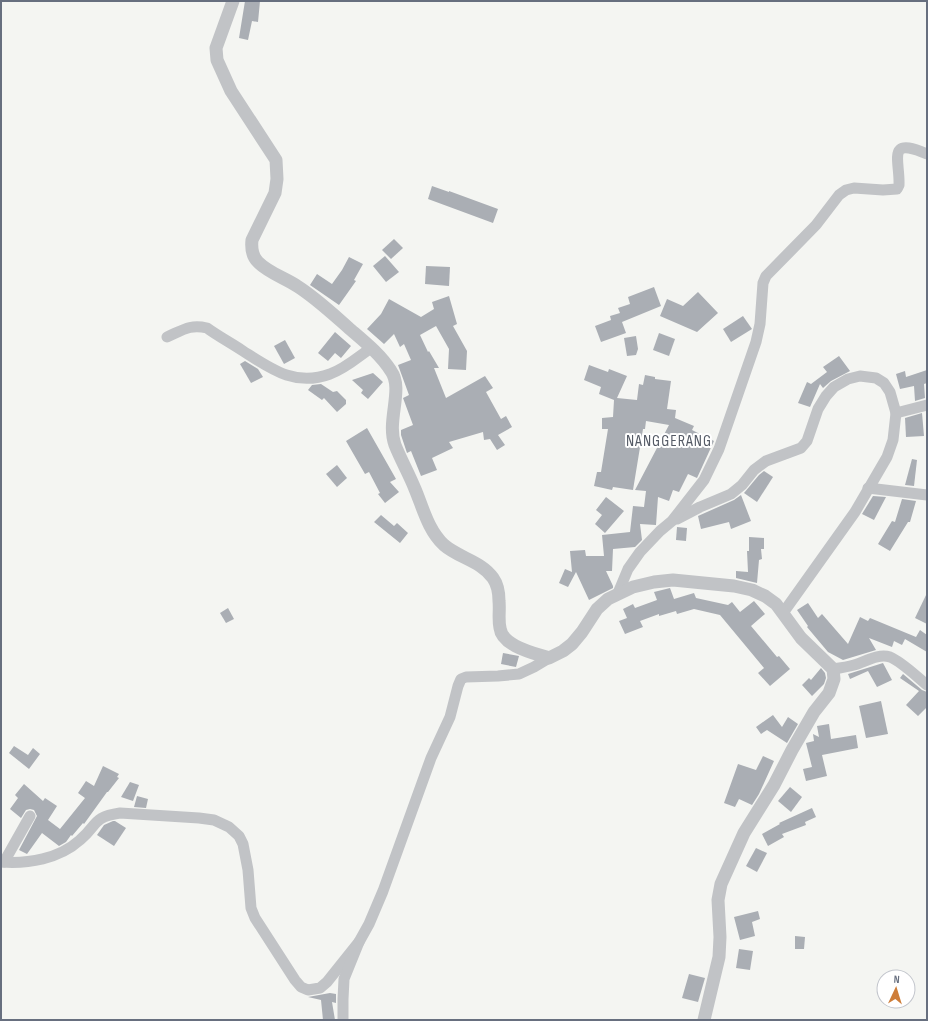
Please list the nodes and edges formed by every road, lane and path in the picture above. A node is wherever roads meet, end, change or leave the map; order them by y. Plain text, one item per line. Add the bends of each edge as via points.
1 (233, 1) edge
2 (927, 154) edge
3 (167, 337) dead end
4 (371, 348) junction
5 (927, 405) edge
6 (896, 413) junction
7 (868, 488) junction
8 (927, 495) edge
9 (672, 521) junction
10 (618, 593) junction
11 (782, 613) junction
12 (549, 658) junction
13 (833, 669) junction
14 (927, 685) edge
15 (30, 816) dead end
16 (3, 862) edge
17 (359, 942) junction
18 (344, 1020) edge
19 (704, 1020) edge

1 - 4 street via 216,48 217,60 231,91 272,153 277,168 275,193 252,240 253,256 264,268 302,289
2 - 9 street via 914,148 899,151 896,161 899,185 897,189 854,188 839,195 816,225 766,276 756,342 719,449 704,480
3 - 4 street via 196,326 207,328 270,369 297,378 330,374
4 - 12 street via 391,370 395,380 392,435 436,536 444,545 488,571 499,591 500,630 505,639 520,648
5 - 6 street
6 - 7 street via 893,440 887,457
6 - 9 street via 890,392 884,383 876,378 860,376 848,379 834,387 826,396 818,408 807,441 801,448 766,461 731,494
7 - 8 street
7 - 11 street via 840,534
9 - 10 street via 640,552 628,569
10 - 11 street via 654,582 673,580 711,583 752,590 776,604
10 - 12 street via 597,609 572,644
11 - 13 street via 801,638
12 - 17 street via 519,674 461,679 450,717 430,758 383,891
13 - 14 street via 872,658 889,657
13 - 19 street via 834,680 829,693 814,712 744,833 721,884 718,900 719,956
15 - 16 street
16 - 17 street via 24,863 64,851 107,815 120,813 214,820 229,826 239,836 243,844 251,908 255,918 301,987 308,990 320,988
17 - 18 street via 344,979

